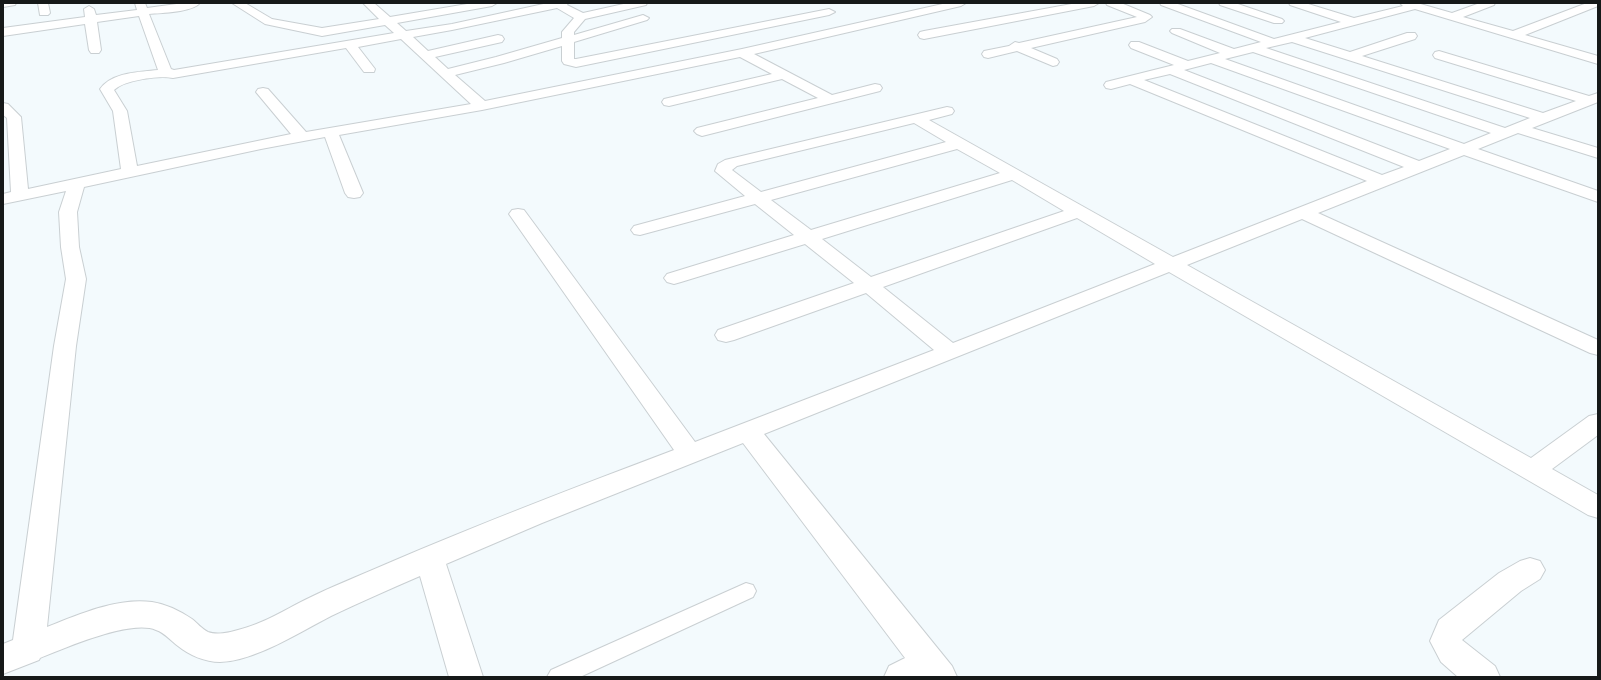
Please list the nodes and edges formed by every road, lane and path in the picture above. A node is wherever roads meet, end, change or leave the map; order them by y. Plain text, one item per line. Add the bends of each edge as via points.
1 (11, 3) edge
2 (195, 3) edge
3 (237, 3) edge
4 (492, 3) edge
5 (515, 3) edge
6 (560, 3) edge
7 (642, 3) edge
8 (921, 3) edge
9 (961, 3) edge
10 (1094, 3) edge
11 (1111, 3) edge
12 (1165, 3) edge
13 (1198, 3) edge
14 (1224, 3) edge
15 (1294, 3) edge
16 (1490, 3) edge
17 (1565, 3) edge
18 (3, 4) edge
19 (371, 4) edge
20 (1410, 4) edge
21 (1591, 5) edge
22 (142, 8) edge
23 (793, 8) dead end
24 (1177, 8) junction
25 (935, 9) junction
26 (527, 10) junction
27 (829, 12) junction
28 (90, 14) junction
29 (581, 17) junction
30 (1452, 17) junction
31 (643, 18) dead end
32 (1278, 21) dead end
33 (389, 22) junction
34 (1354, 22) junction
35 (286, 26) junction
36 (863, 26) junction
37 (972, 26) junction
38 (1176, 31) dead end
39 (3, 32) edge
40 (924, 34) dead end
41 (404, 35) junction
42 (1513, 35) junction
43 (1411, 36) dead end
44 (1292, 38) junction
45 (498, 39) dead end
46 (569, 40) junction
47 (1274, 43) junction
48 (350, 45) junction
49 (1135, 45) dead end
50 (1018, 47) junction
51 (1253, 48) junction
52 (96, 50) dead end
53 (309, 52) junction
54 (742, 53) junction
55 (1232, 53) junction
56 (988, 54) dead end
57 (426, 55) junction
58 (1439, 55) dead end
59 (1350, 56) junction
60 (1212, 59) junction
61 (1598, 60) edge
62 (1053, 62) dead end
63 (1186, 65) junction
64 (369, 69) dead end
65 (1170, 69) junction
66 (168, 73) junction
67 (446, 73) junction
68 (784, 75) junction
69 (1131, 80) junction
70 (1111, 85) dead end
71 (875, 88) dead end
72 (263, 92) dead end
73 (830, 99) junction
74 (1594, 99) edge
75 (669, 102) dead end
76 (3, 106) edge
77 (482, 106) junction
78 (947, 112) dead end
79 (1543, 118) junction
80 (917, 119) junction
81 (702, 131) dead end
82 (1511, 131) junction
83 (330, 133) junction
84 (302, 137) junction
85 (960, 143) junction
86 (1464, 149) junction
87 (1598, 153) edge
88 (1419, 167) junction
89 (130, 172) junction
90 (1015, 174) junction
91 (1381, 181) junction
92 (77, 183) junction
93 (354, 193) dead end
94 (20, 195) junction
95 (1598, 197) edge
96 (759, 198) junction
97 (3, 199) edge
98 (1080, 212) junction
99 (1302, 212) junction
100 (518, 214) dead end
101 (640, 230) dead end
102 (806, 237) junction
103 (1172, 264) junction
104 (674, 278) dead end
105 (870, 285) junction
106 (726, 335) dead end
107 (1598, 348) edge
108 (950, 352) junction
109 (1598, 422) edge
110 (748, 432) junction
111 (690, 454) junction
112 (1533, 470) junction
113 (1598, 508) edge
114 (429, 558) junction
115 (1530, 570) dead end
116 (746, 591) dead end
117 (28, 650) junction
118 (3, 659) edge
119 (923, 672) edge
120 (1474, 675) edge
121 (466, 677) edge
122 (558, 677) edge

1 - 18 street
2 - 22 street via 186,6
3 - 35 street via 269,22
4 - 33 street
5 - 26 street
6 - 26 street
6 - 29 street
7 - 29 street
8 - 25 street
9 - 25 street
10 - 37 street
11 - 50 street via 1146,17 1142,20
12 - 24 street
13 - 24 street
14 - 32 street
15 - 34 street
16 - 30 street
17 - 21 street
19 - 33 street
20 - 30 street
20 - 34 street
21 - 42 street
22 - 28 street
22 - 66 street via 165,71
23 - 27 street via 809,4
24 - 47 street
25 - 36 street
25 - 37 street
26 - 41 street
27 - 36 street
27 - 46 street via 582,63 568,61 573,52
28 - 39 street
28 - 52 street
29 - 46 street via 568,32
30 - 42 street
31 - 46 street
33 - 35 street via 322,32
33 - 41 street
34 - 44 street
35 - 53 street
36 - 54 street
37 - 40 street
37 - 50 street
38 - 55 street
41 - 48 street
41 - 57 street
42 - 61 street
43 - 59 street
44 - 47 street
44 - 59 street
45 - 57 street
46 - 67 street
47 - 51 street
48 - 53 street
48 - 64 street
49 - 63 street
50 - 56 street
50 - 62 street
51 - 55 street
51 - 82 street
53 - 66 street via 183,73
54 - 68 street
54 - 77 street
55 - 60 street
57 - 67 street
58 - 74 street
59 - 79 street
60 - 63 street
60 - 86 street
63 - 65 street
65 - 69 street
65 - 88 street
66 - 89 street via 117,82 107,89 120,111
67 - 77 street
68 - 73 street
68 - 75 street
69 - 70 street
69 - 91 street
71 - 73 street
72 - 84 street
73 - 81 street
74 - 79 street
76 - 94 street via 14,117
77 - 83 street
78 - 80 street
79 - 82 street
80 - 85 street
80 - 96 street via 731,163 724,167 723,171
82 - 86 street
82 - 87 street
83 - 84 street
83 - 93 street
84 - 89 street
85 - 90 street
85 - 96 street
86 - 88 street
86 - 95 street
88 - 91 street
89 - 92 street
90 - 98 street
90 - 102 street
91 - 99 street
92 - 94 street
92 - 117 street via 68,212 70,247 76,279 65,346
94 - 97 street
96 - 101 street
96 - 102 street
98 - 103 street
98 - 105 street
99 - 103 street
99 - 107 street
100 - 111 street
102 - 104 street
102 - 105 street
103 - 108 street
103 - 112 street
105 - 106 street
105 - 108 street
108 - 110 street
109 - 112 street
110 - 111 street
110 - 119 street
111 - 114 street via 500,527
112 - 113 street
114 - 117 street via 235,646 209,648 191,639 168,620 152,615 94,623
114 - 121 street
115 - 120 street via 1510,582 1450,630 1446,641 1452,652
116 - 122 lane
117 - 118 street

